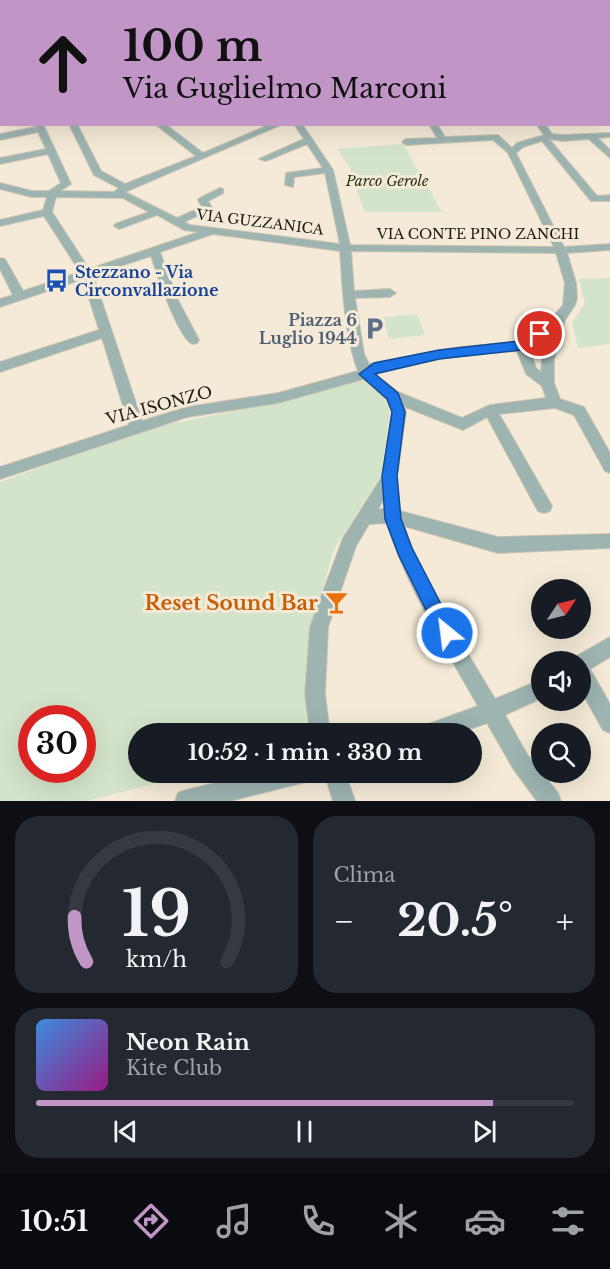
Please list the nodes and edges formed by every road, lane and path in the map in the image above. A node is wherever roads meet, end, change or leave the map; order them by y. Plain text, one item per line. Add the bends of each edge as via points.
1 (74, 126) edge
2 (162, 126) edge
3 (274, 126) edge
4 (299, 126) edge
5 (434, 126) edge
6 (541, 126) edge
7 (40, 127) edge
8 (610, 135) edge
9 (591, 136) junction
10 (0, 137) edge
11 (547, 138) junction
12 (308, 140) junction
13 (443, 140) junction
14 (406, 142) dead end
15 (51, 151) junction
16 (512, 152) junction
17 (610, 155) edge
18 (203, 157) junction
19 (263, 159) dead end
20 (0, 161) edge
21 (329, 170) junction
22 (290, 185) dead end
23 (0, 186) edge
24 (122, 190) junction
25 (220, 192) dead end
26 (52, 195) junction
27 (610, 198) edge
28 (47, 212) junction
29 (157, 212) junction
30 (176, 222) junction
31 (0, 223) edge
32 (119, 226) dead end
33 (210, 232) junction
34 (610, 247) edge
35 (345, 248) junction
36 (561, 250) junction
37 (155, 253) junction
38 (1, 261) edge
39 (87, 274) junction
40 (390, 293) dead end
41 (349, 295) junction
42 (20, 297) junction
43 (0, 303) edge
44 (561, 317) junction
45 (107, 332) junction
46 (193, 340) dead end
47 (522, 346) junction
48 (0, 367) edge
49 (366, 374) junction
50 (547, 383) junction
51 (393, 396) junction
52 (555, 403) junction
53 (490, 410) junction
54 (137, 428) junction
55 (610, 467) edge
56 (0, 473) edge
57 (390, 476) junction
58 (544, 506) dead end
59 (393, 516) junction
60 (363, 517) junction
61 (610, 541) edge
62 (610, 646) edge
63 (591, 658) edge
64 (591, 689) edge
65 (531, 693) edge
66 (492, 711) junction
67 (319, 723) edge
68 (458, 723) edge
69 (610, 723) edge
70 (260, 783) edge
71 (338, 783) edge
72 (186, 801) edge
73 (344, 801) edge
74 (550, 801) edge

1 - 24 street via 97,173
2 - 18 street
3 - 18 street
4 - 12 street
5 - 13 street
6 - 11 street
7 - 10 street
7 - 15 street
8 - 9 street
9 - 11 street
9 - 17 street
11 - 16 street via 520,145
11 - 27 street via 594,199
12 - 19 street
12 - 21 street
13 - 14 street
13 - 16 street via 495,137
15 - 20 street
15 - 26 street via 66,184
16 - 36 street
18 - 24 street
21 - 22 street via 288,175
21 - 35 street
23 - 26 street, VIA GUZZANICA
24 - 26 street, VIA GUZZANICA
24 - 29 street, VIA GUZZANICA
25 - 30 street via 203,200 207,208
26 - 28 street
28 - 31 street
28 - 39 street
29 - 30 street, VIA GUZZANICA
29 - 32 street
30 - 33 street, VIA GUZZANICA
33 - 35 street, VIA GUZZANICA
33 - 37 street
34 - 36 street, VIA CONTE PINO ZANCHI
35 - 36 street, VIA CONTE PINO ZANCHI
35 - 41 street
36 - 44 street via 571,299
37 - 39 street
37 - 46 street via 172,300
38 - 42 street
39 - 42 street
39 - 45 street
40 - 41 street
41 - 49 street via 358,354
42 - 43 street
44 - 47 street
44 - 50 street via 548,358
45 - 48 street
45 - 54 street
47 - 49 street, VIA ISONZO via 439,354 374,368
47 - 50 street via 531,371
49 - 51 street
49 - 54 street, VIA ISONZO via 278,398 203,408
50 - 52 street
51 - 53 street via 463,424
51 - 57 street via 399,412
52 - 53 street
52 - 55 street via 579,411
53 - 58 street
54 - 56 street, VIA ISONZO
57 - 59 street
57 - 60 street
59 - 60 street
59 - 61 street via 498,545
59 - 66 street via 404,551
60 - 67 street via 349,543 319,627 315,694
62 - 63 street
64 - 69 street
65 - 66 street
66 - 68 street
66 - 74 street via 521,763
70 - 72 street
71 - 73 street

